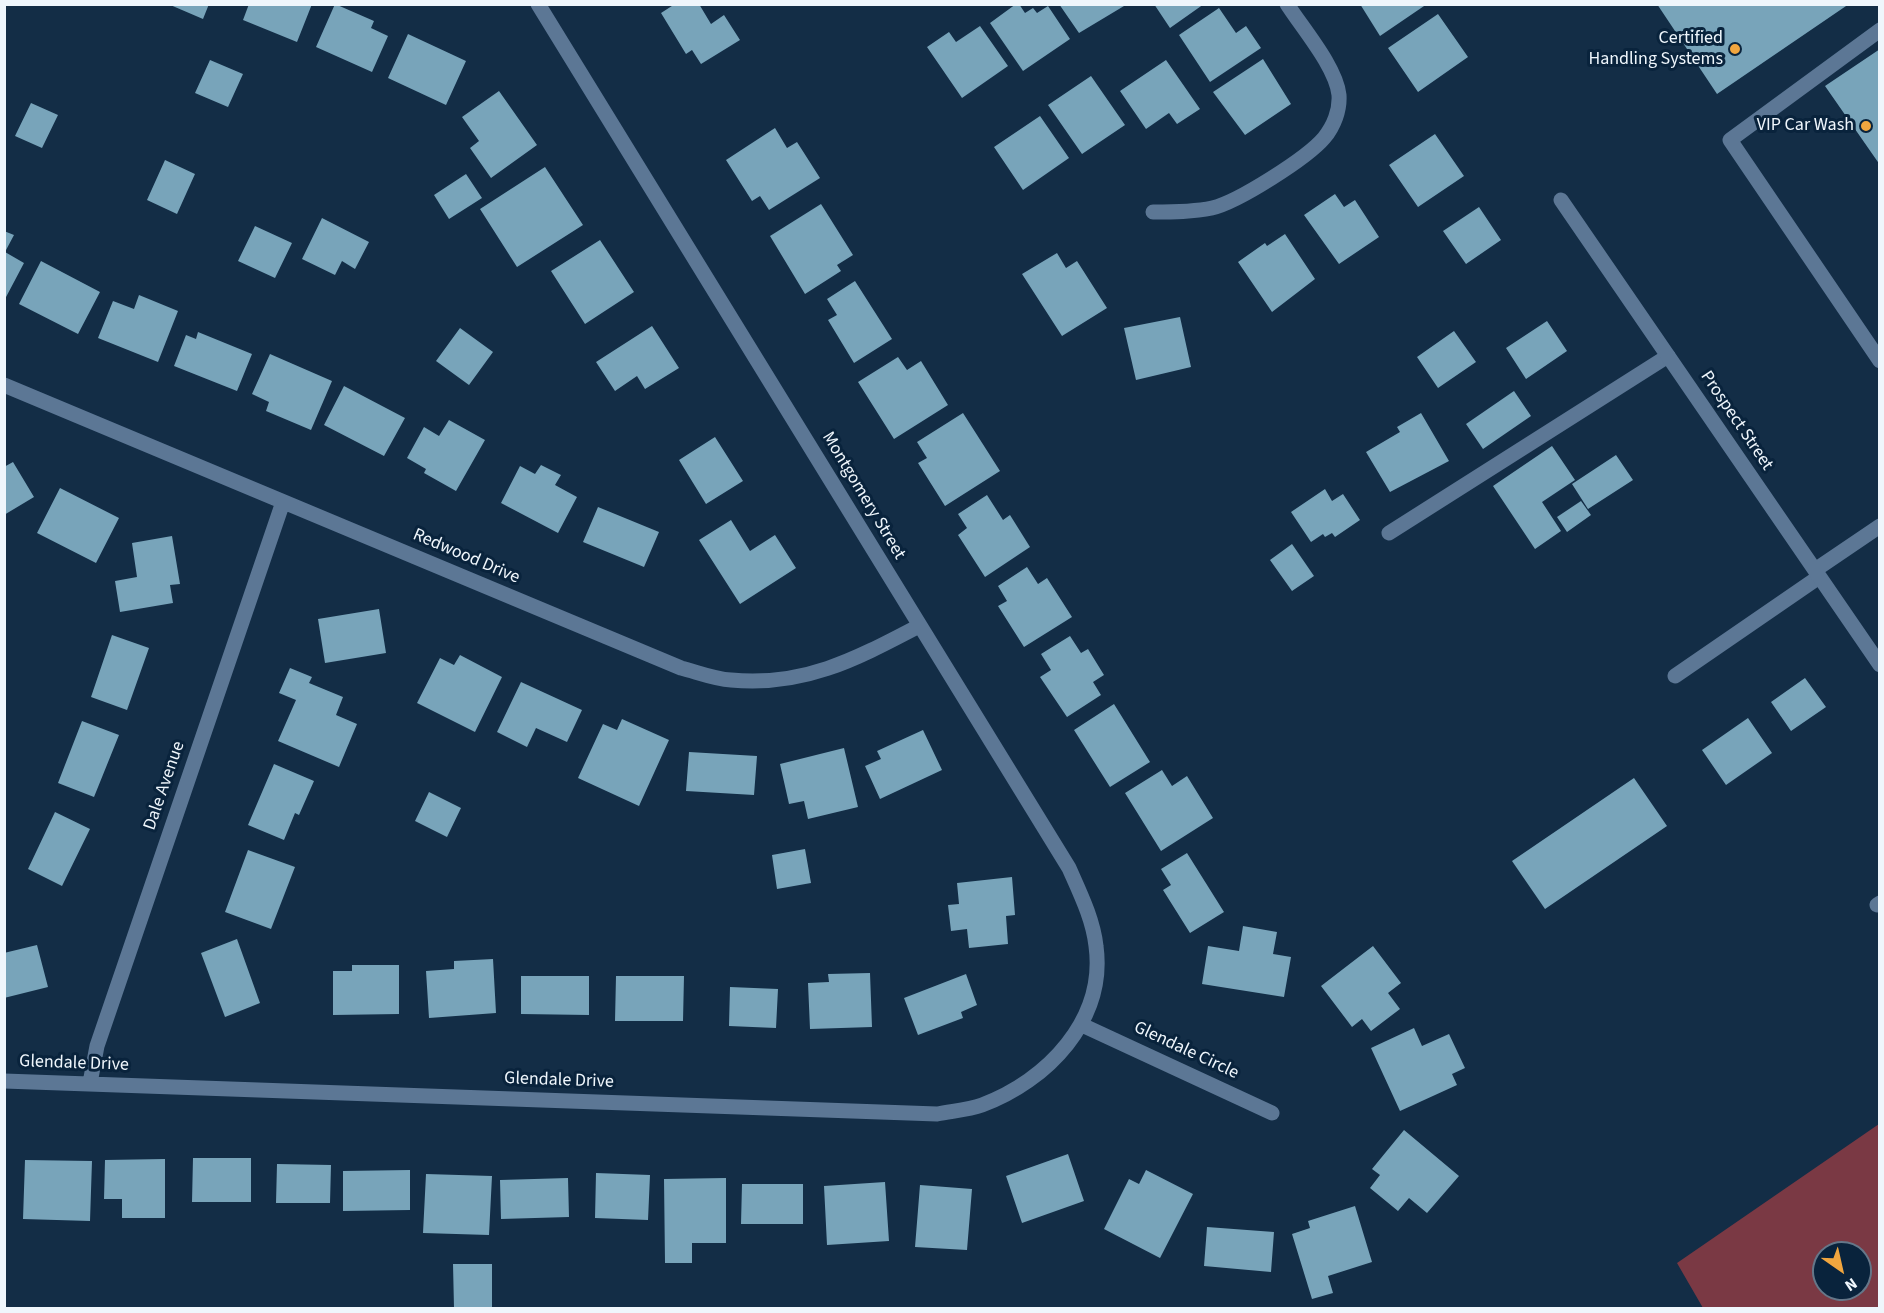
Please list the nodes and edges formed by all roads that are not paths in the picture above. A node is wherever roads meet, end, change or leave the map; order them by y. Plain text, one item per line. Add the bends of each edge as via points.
1 (538, 4) edge
2 (1287, 4) edge
3 (1880, 30) edge
4 (1561, 200) dead end
5 (1153, 212) dead end
6 (1668, 356) junction
7 (1880, 361) edge
8 (4, 385) edge
9 (283, 502) junction
10 (1880, 526) edge
11 (1389, 533) dead end
12 (1817, 574) junction
13 (919, 626) junction
14 (1880, 665) edge
15 (1675, 676) dead end
16 (1082, 1025) junction
17 (4, 1081) edge
18 (90, 1083) junction
19 (1272, 1113) dead end

1 - 13 street, Montgomery Street
2 - 5 street via 1337,84 1338,110 1326,136 1316,147 1245,194 1215,207
3 - 7 street via 1730,140
4 - 6 street, Prospect Street
6 - 11 street
6 - 12 street, Prospect Street
8 - 9 street, Redwood Drive
9 - 13 street, Redwood Drive via 681,668 729,680 782,680 825,671
9 - 18 street, Dale Avenue via 97,1046
10 - 12 street
12 - 14 street, Prospect Street
12 - 15 street
13 - 16 street, Montgomery Street via 1069,868 1086,904 1096,946 1096,971
16 - 18 street, Glendale Drive via 1053,1060 1020,1087 981,1106 937,1114
16 - 19 street, Glendale Circle
17 - 18 street, Glendale Drive

